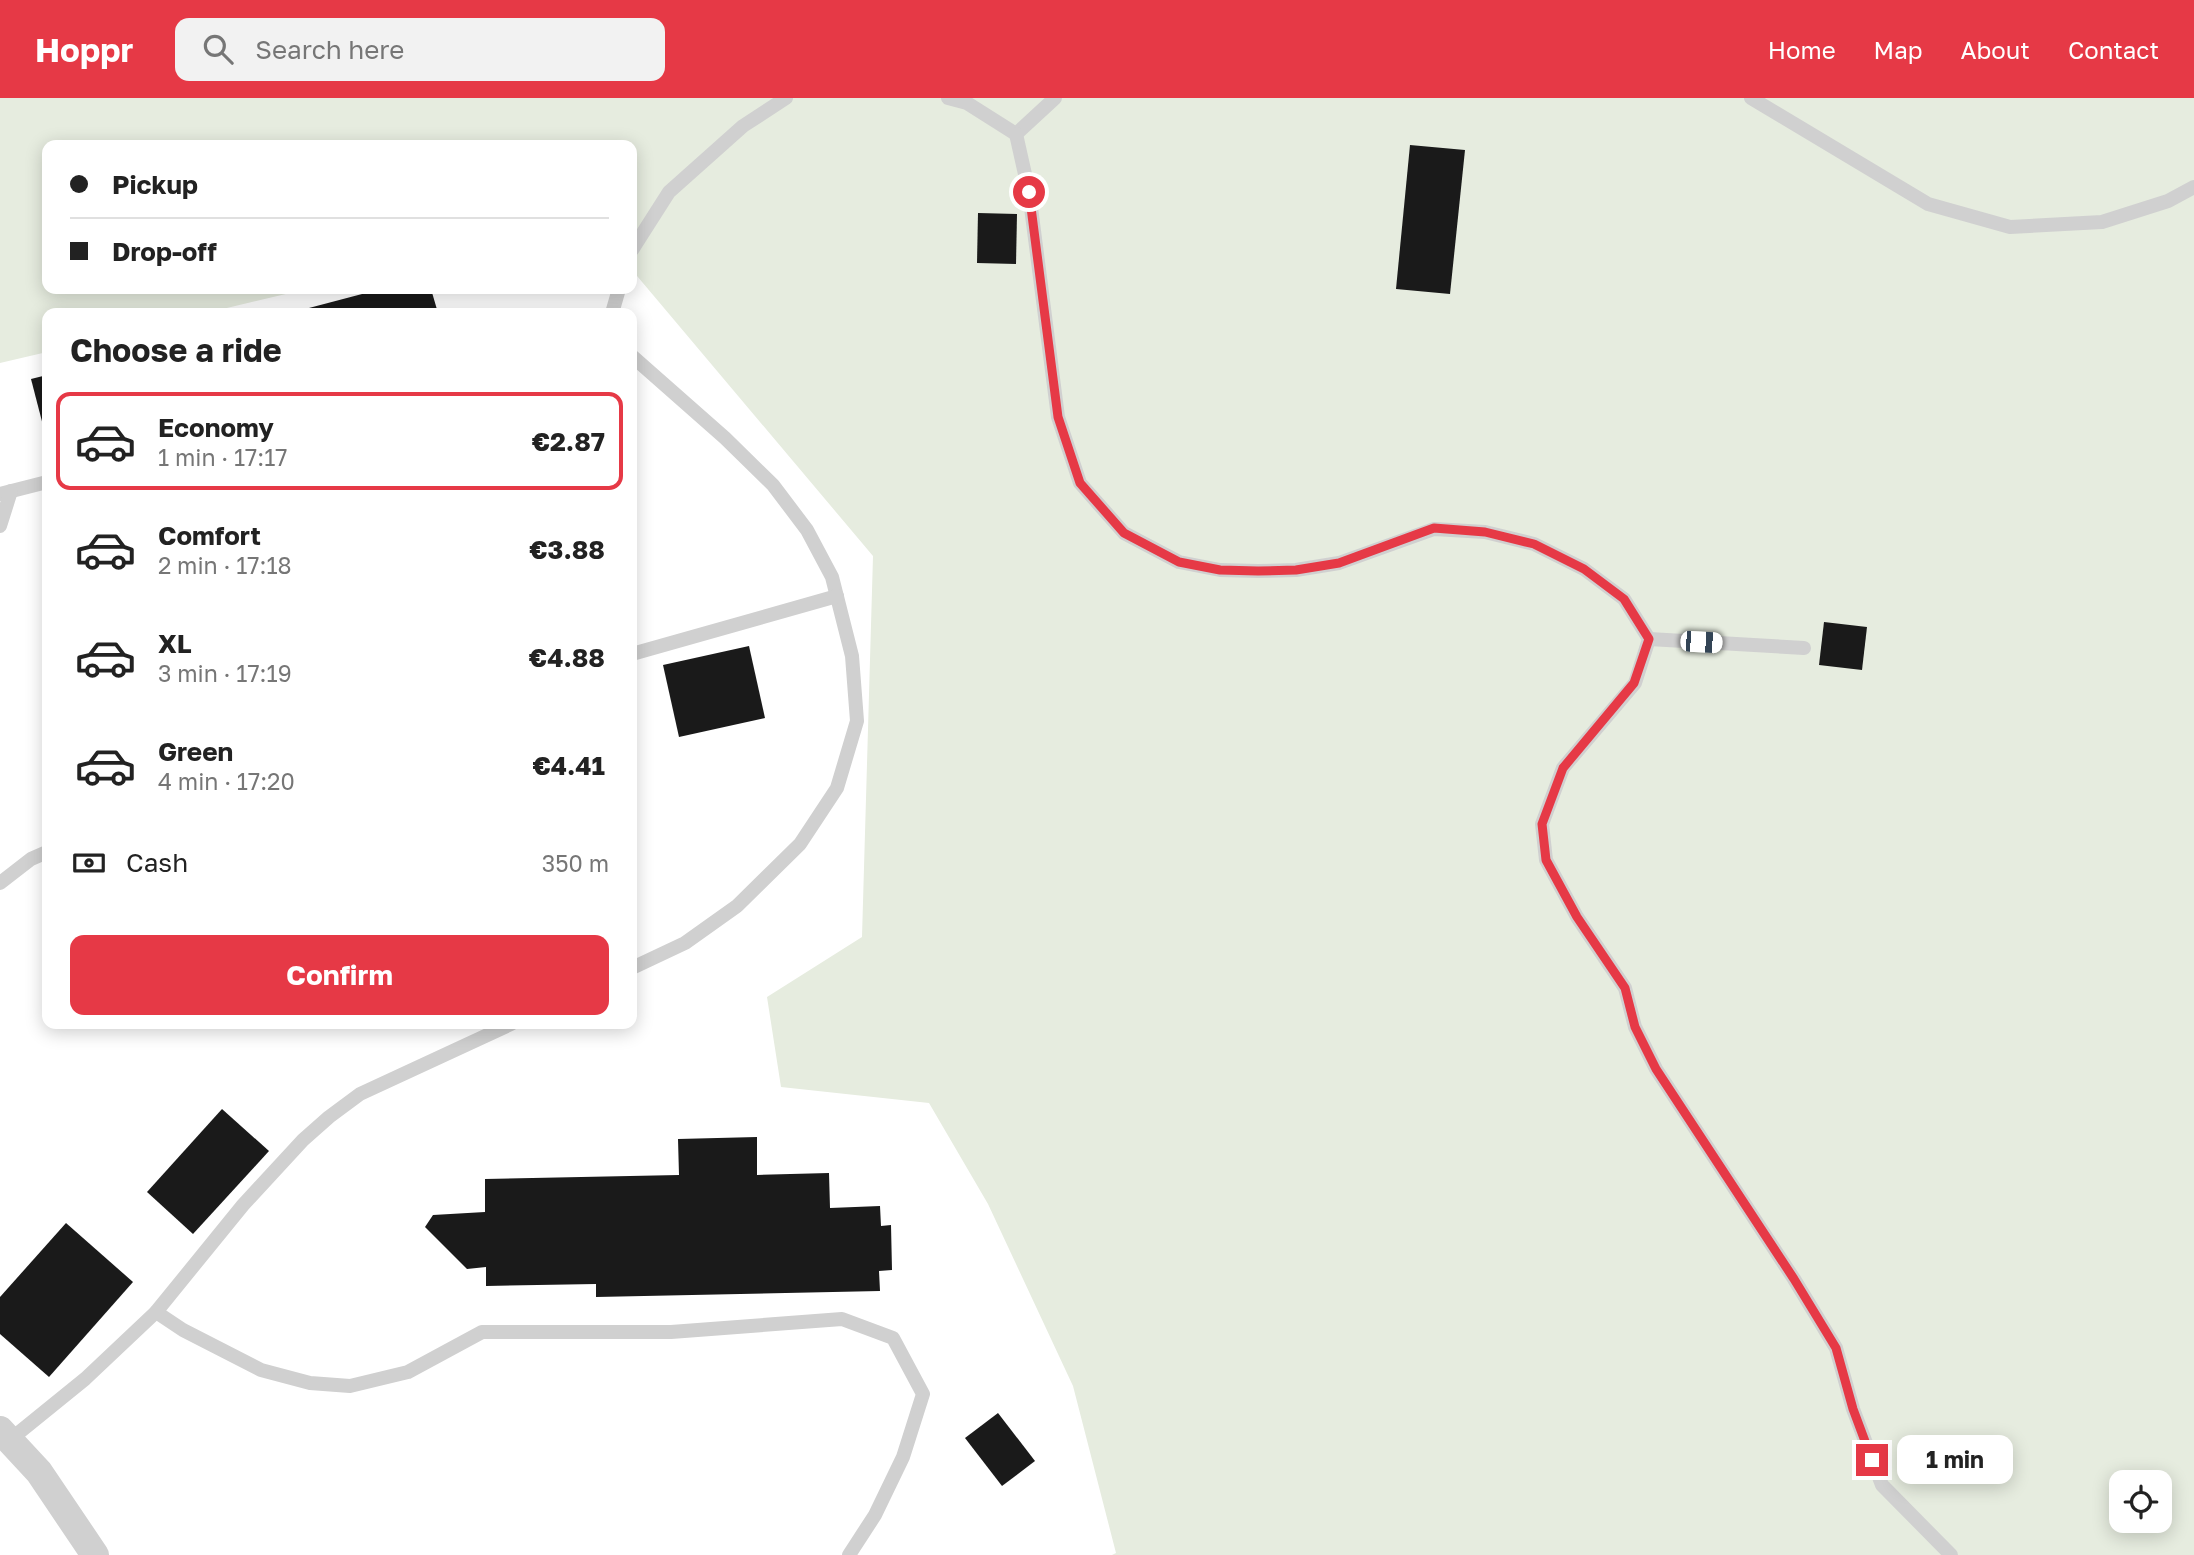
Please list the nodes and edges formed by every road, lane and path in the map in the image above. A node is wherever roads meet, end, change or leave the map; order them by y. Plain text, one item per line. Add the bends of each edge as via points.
1 (786, 98) edge
2 (948, 98) edge
3 (1055, 98) edge
4 (1751, 98) edge
5 (1016, 134) junction
6 (2194, 187) edge
7 (637, 242) edge
8 (637, 360) edge
9 (42, 482) edge
10 (6, 493) edge
11 (0, 526) edge
12 (837, 596) junction
13 (1649, 639) junction
14 (1804, 648) dead end
15 (637, 653) edge
16 (42, 854) edge
17 (0, 883) edge
18 (637, 966) edge
19 (500, 1029) edge
20 (156, 1312) junction
21 (6, 1434) edge
22 (95, 1555) edge
23 (849, 1555) edge
24 (1951, 1555) edge

1 - 7 lane via 743,126 669,192
2 - 5 lane via 967,103
3 - 5 lane
4 - 6 lane via 1928,204 2010,227 2102,222 2168,201
5 - 13 lane via 1029,192 1058,417 1080,483 1124,533 1179,562 1258,571 1339,563 1434,528 1485,532 1534,544 1584,569 1624,599
8 - 12 lane via 772,485 807,530
9 - 10 lane
10 - 11 lane
12 - 15 lane
12 - 18 lane via 852,656 857,721 837,788 800,844 737,906 685,943
13 - 14 lane
13 - 24 lane via 1634,683 1563,768 1542,824 1546,860 1577,917 1625,988 1635,1027 1656,1069 1836,1348 1882,1485
16 - 17 lane
19 - 20 lane via 359,1094 329,1117 243,1205
20 - 21 lane via 85,1379
20 - 23 lane via 261,1370 310,1383 350,1386 408,1372 482,1332 671,1332 842,1319 893,1338 923,1394 903,1457
21 - 22 street via 39,1472

